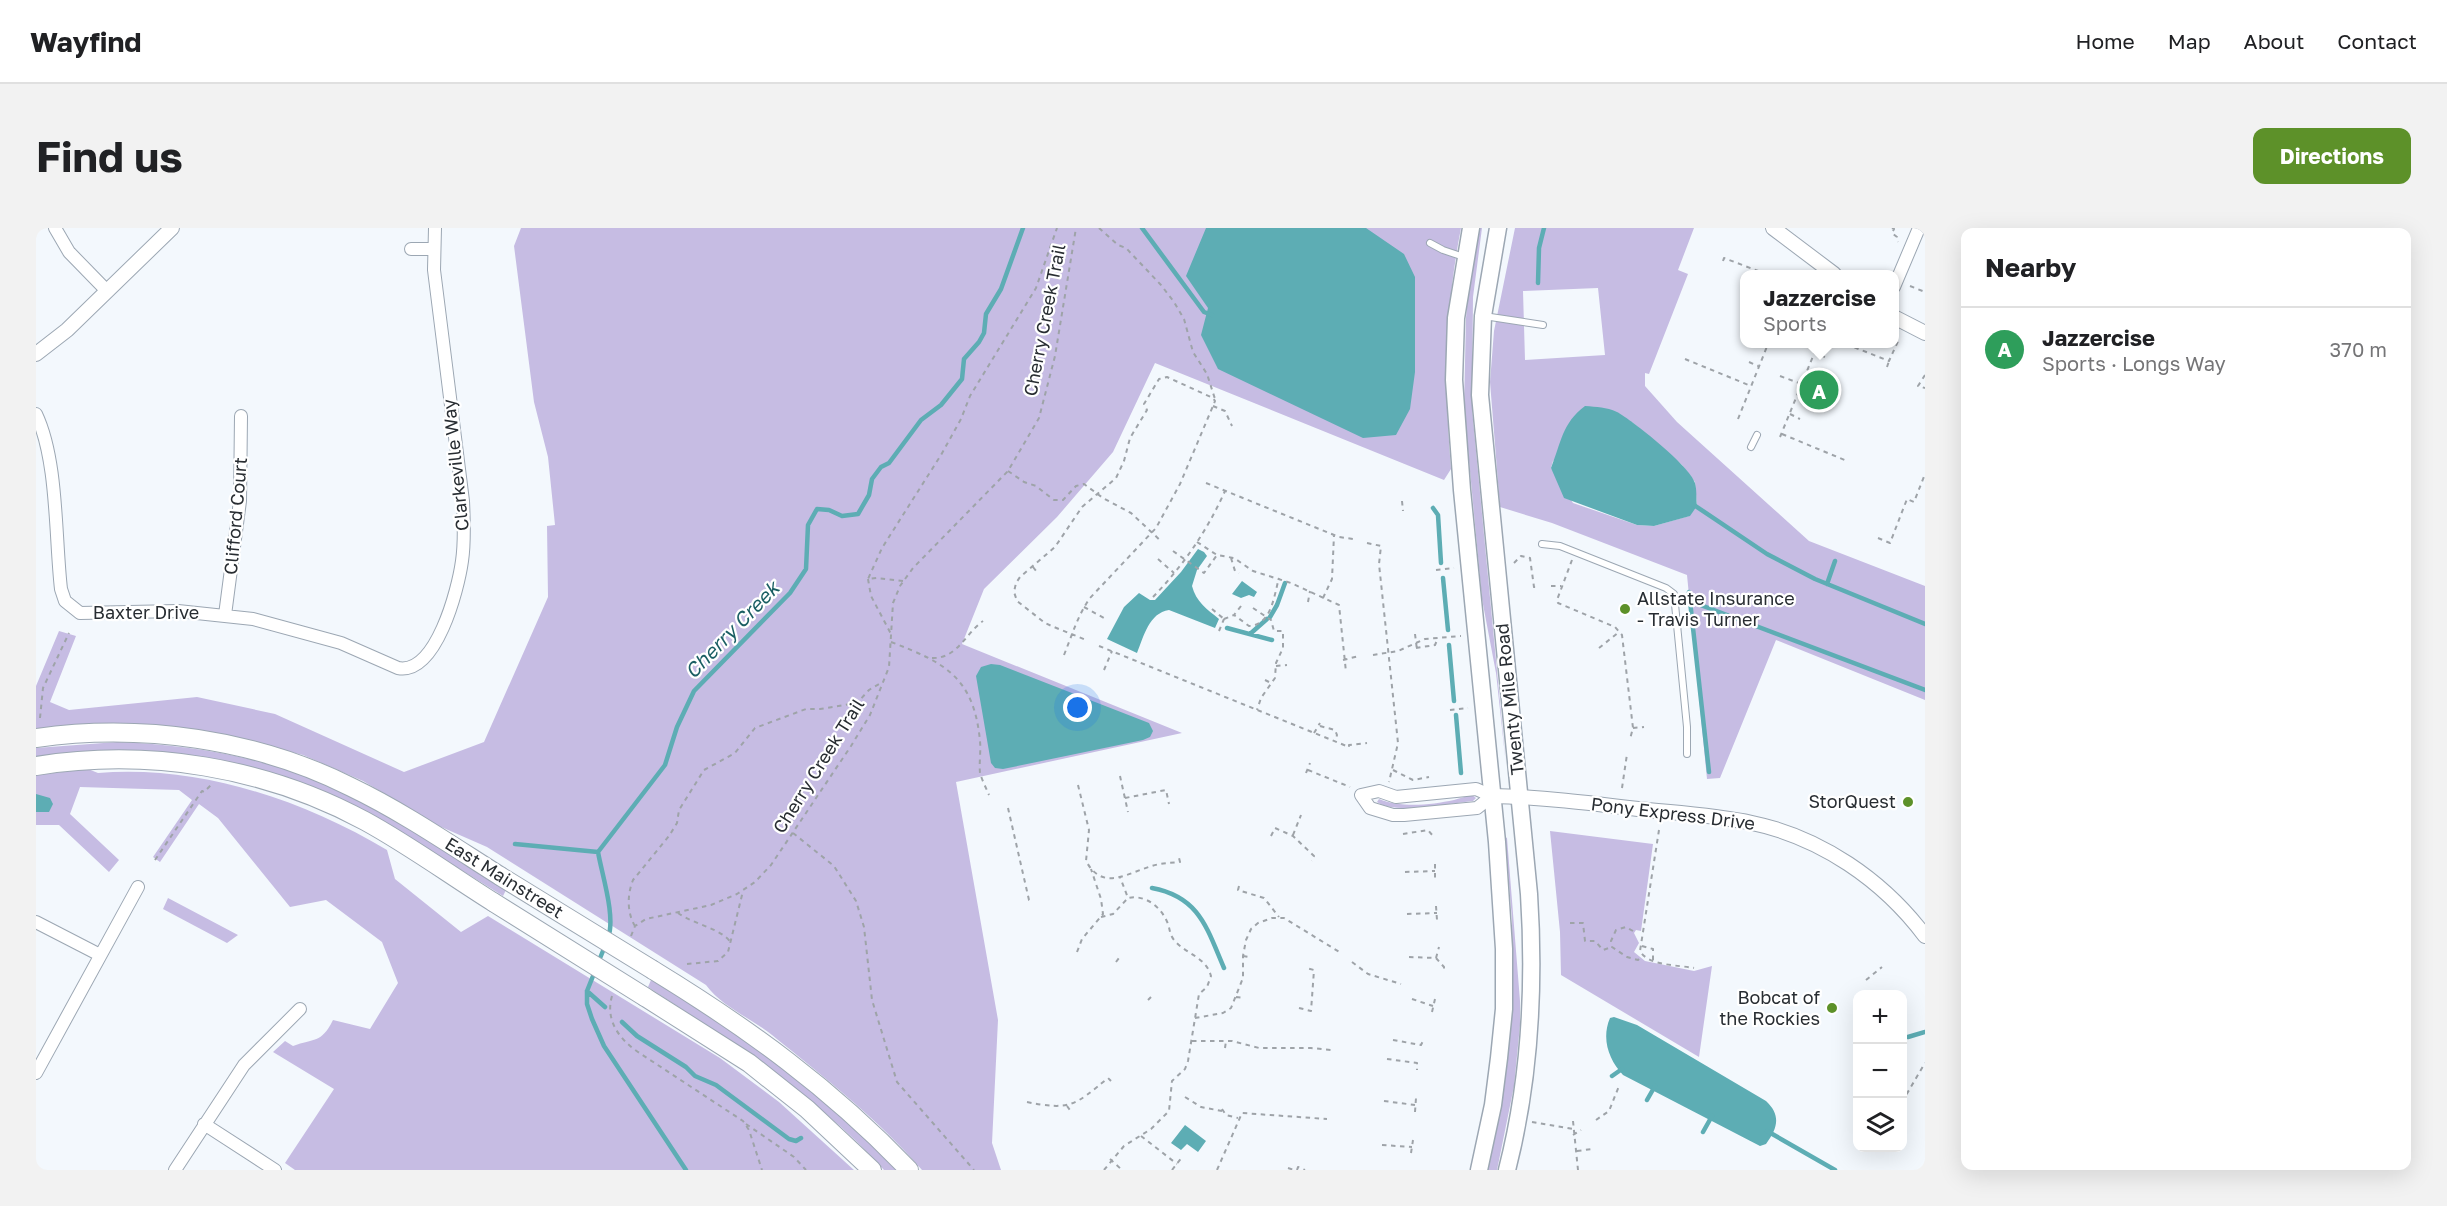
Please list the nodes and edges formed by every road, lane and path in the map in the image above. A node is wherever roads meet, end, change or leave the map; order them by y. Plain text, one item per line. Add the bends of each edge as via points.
1 (55, 228) edge
2 (172, 228) edge
3 (435, 228) edge
4 (1057, 228) edge
5 (1076, 228) edge
6 (1099, 228) edge
7 (1471, 228) edge
8 (1498, 228) edge
9 (1773, 228) edge
10 (1893, 228) edge
11 (1919, 228) edge
12 (1430, 243) dead end
13 (1898, 248) dead end
14 (411, 249) dead end
15 (433, 249) junction
16 (1465, 258) junction
17 (1723, 261) dead end
18 (1756, 270) edge
19 (1829, 270) edge
20 (1899, 275) edge
21 (1910, 286) dead end
22 (107, 291) junction
23 (1925, 292) edge
24 (1483, 316) junction
25 (1899, 320) edge
26 (1543, 325) dead end
27 (1925, 333) edge
28 (1766, 348) edge
29 (1816, 348) edge
30 (1856, 348) edge
31 (1895, 348) edge
32 (1814, 353) junction
33 (36, 354) edge
34 (1825, 357) dead end
35 (1685, 359) dead end
36 (1889, 361) junction
37 (1749, 362) dead end
38 (1759, 366) junction
39 (1887, 367) dead end
40 (1925, 375) edge
41 (1780, 376) dead end
42 (1802, 384) junction
43 (1751, 386) junction
44 (1807, 386) dead end
45 (1925, 388) edge
46 (1215, 399) junction
47 (1213, 406) junction
48 (36, 414) edge
49 (1790, 414) junction
50 (241, 416) dead end
51 (1738, 419) dead end
52 (1800, 419) dead end
53 (1232, 426) dead end
54 (1756, 435) dead end
55 (1751, 447) dead end
56 (1847, 461) dead end
57 (1008, 471) junction
58 (1925, 474) edge
59 (1206, 483) dead end
60 (1225, 491) junction
61 (1097, 493) junction
62 (1402, 501) dead end
63 (1403, 511) dead end
64 (1068, 526) junction
65 (1073, 531) dead end
66 (1152, 534) junction
67 (1334, 535) junction
68 (1878, 538) dead end
69 (1353, 539) dead end
70 (1162, 542) dead end
71 (1197, 542) junction
72 (1367, 543) dead end
73 (1542, 544) dead end
74 (1173, 551) dead end
75 (1576, 552) junction
76 (1216, 555) junction
77 (1231, 558) junction
78 (1158, 559) dead end
79 (1187, 561) junction
80 (1514, 563) dead end
81 (1326, 566) dead end
82 (1033, 567) junction
83 (1260, 568) dead end
84 (1333, 568) junction
85 (1454, 568) dead end
86 (1436, 570) dead end
87 (1037, 572) dead end
88 (1239, 573) dead end
89 (1258, 573) junction
90 (1174, 574) junction
91 (1279, 578) junction
92 (868, 579) junction
93 (903, 581) junction
94 (1551, 586) dead end
95 (1561, 586) junction
96 (1536, 587) dead end
97 (1310, 591) junction
98 (1154, 597) dead end
99 (1323, 598) junction
100 (1308, 602) dead end
101 (1241, 606) dead end
102 (1084, 607) junction
103 (1077, 608) dead end
104 (1253, 608) dead end
105 (1212, 609) dead end
106 (1082, 611) junction
107 (225, 615) junction
108 (1234, 615) junction
109 (1265, 616) junction
110 (1104, 618) dead end
111 (1224, 619) junction
112 (983, 621) dead end
113 (1219, 631) dead end
114 (1619, 632) junction
115 (69, 633) dead end
116 (891, 634) junction
117 (1072, 634) junction
118 (1415, 634) dead end
119 (1461, 636) dead end
120 (1438, 638) junction
121 (1086, 640) dead end
122 (891, 642) junction
123 (1416, 643) junction
124 (1099, 646) dead end
125 (1599, 648) dead end
126 (1112, 651) junction
127 (1388, 654) junction
128 (1064, 655) dead end
129 (1373, 655) dead end
130 (1359, 656) dead end
131 (929, 658) junction
132 (1344, 659) junction
133 (1287, 665) dead end
134 (1276, 666) junction
135 (413, 667) joint
136 (1104, 670) dead end
137 (1346, 672) dead end
138 (1265, 680) dead end
139 (884, 681) junction
140 (1273, 684) junction
141 (1468, 708) dead end
142 (1257, 710) junction
143 (1450, 710) dead end
144 (40, 718) dead end
145 (1644, 727) dead end
146 (1633, 728) junction
147 (1314, 733) junction
148 (36, 738) edge
149 (1630, 739) dead end
150 (1335, 742) junction
151 (1367, 743) dead end
152 (1627, 754) dead end
153 (1687, 754) dead end
154 (1310, 763) dead end
155 (36, 766) edge
156 (1393, 770) junction
157 (1428, 775) dead end
158 (1120, 776) dead end
159 (214, 780) dead end
160 (1388, 784) dead end
161 (1078, 785) dead end
162 (1352, 788) dead end
163 (1622, 788) dead end
164 (989, 795) dead end
165 (1492, 796) junction
166 (1519, 796) junction
167 (1125, 798) junction
168 (1169, 804) dead end
169 (1008, 807) dead end
170 (1128, 812) dead end
171 (1301, 815) dead end
172 (1659, 830) dead end
173 (793, 833) junction
174 (1404, 834) dead end
175 (1271, 836) dead end
176 (1293, 836) junction
177 (1433, 836) dead end
178 (1179, 858) dead end
179 (155, 860) dead end
180 (1312, 861) dead end
181 (1434, 864) dead end
182 (1138, 866) dead end
183 (1091, 869) junction
184 (1139, 870) junction
185 (1435, 871) junction
186 (1405, 872) dead end
187 (1120, 877) junction
188 (1435, 878) dead end
189 (1239, 886) dead end
190 (138, 887) dead end
191 (743, 890) junction
192 (1128, 898) junction
193 (1032, 900) dead end
194 (1436, 906) dead end
195 (678, 913) junction
196 (1437, 913) junction
197 (1407, 914) dead end
198 (1279, 915) junction
199 (1101, 917) junction
200 (1437, 920) dead end
201 (36, 922) edge
202 (1570, 923) dead end
203 (635, 926) junction
204 (1633, 931) dead end
205 (1925, 936) edge
206 (731, 943) junction
207 (628, 945) dead end
208 (1641, 946) junction
209 (1439, 947) dead end
210 (1612, 947) junction
211 (1077, 952) dead end
212 (1341, 953) dead end
213 (100, 955) junction
214 (1243, 956) junction
215 (1642, 956) junction
216 (1249, 957) dead end
217 (1409, 957) dead end
218 (1119, 958) dead end
219 (1436, 958) junction
220 (1653, 961) junction
221 (1116, 962) dead end
222 (1352, 962) dead end
223 (687, 964) dead end
224 (1882, 967) dead end
225 (1306, 968) dead end
226 (1694, 968) dead end
227 (1444, 972) dead end
228 (1866, 980) dead end
229 (1401, 984) dead end
230 (615, 987) dead end
231 (1151, 997) dead end
232 (1236, 997) junction
233 (1244, 998) dead end
234 (1412, 999) dead end
235 (1435, 999) dead end
236 (1148, 1000) dead end
237 (1433, 1006) junction
238 (1299, 1008) dead end
239 (300, 1009) dead end
240 (1432, 1012) dead end
241 (1195, 1018) junction
242 (1424, 1039) dead end
243 (1393, 1040) dead end
244 (1191, 1041) junction
245 (1226, 1041) junction
246 (1226, 1048) dead end
247 (1283, 1048) junction
248 (1331, 1050) dead end
249 (1283, 1054) dead end
250 (1387, 1059) dead end
251 (1924, 1065) edge
252 (1417, 1070) dead end
253 (36, 1073) edge
254 (1111, 1080) dead end
255 (1619, 1086) dead end
256 (1185, 1097) dead end
257 (1416, 1098) dead end
258 (1904, 1098) edge
259 (1384, 1101) dead end
260 (1027, 1102) dead end
261 (1415, 1105) junction
262 (1067, 1106) junction
263 (1415, 1112) dead end
264 (1072, 1113) dead end
265 (1238, 1118) junction
266 (1327, 1119) dead end
267 (1596, 1120) dead end
268 (1573, 1121) dead end
269 (1532, 1122) dead end
270 (204, 1124) junction
271 (746, 1124) junction
272 (1573, 1129) junction
273 (1581, 1130) dead end
274 (1574, 1135) junction
275 (1141, 1136) junction
276 (1413, 1140) dead end
277 (1382, 1145) dead end
278 (1412, 1146) junction
279 (1592, 1149) dead end
280 (1575, 1151) junction
281 (1412, 1153) dead end
282 (1184, 1156) dead end
283 (1112, 1160) junction
284 (1177, 1164) junction
285 (1117, 1165) junction
286 (1288, 1168) dead end
287 (175, 1170) edge
288 (275, 1170) edge
289 (762, 1170) edge
290 (806, 1170) edge
291 (872, 1170) edge
292 (909, 1170) edge
293 (974, 1170) edge
294 (1104, 1170) edge
295 (1114, 1170) edge
296 (1122, 1170) edge
297 (1172, 1170) edge
298 (1217, 1170) edge
299 (1295, 1170) edge
300 (1305, 1170) edge
301 (1479, 1170) edge
302 (1507, 1170) edge
303 (1578, 1170) edge

1 - 22 street via 69,252
2 - 22 street
3 - 15 street, Clarkeville Way
4 - 92 path via 1036,288 970,396 941,455 882,548
5 - 57 path, Cherry Creek Trail via 1055,356 1042,407
6 - 46 path via 1126,248 1174,302
7 - 16 main road, Twenty Mile Road
8 - 24 main road, Twenty Mile Road
9 - 19 street
10 - 13 path
11 - 20 street
12 - 16 lane
14 - 15 street
15 - 135 street, Clarkeville Way via 464,538 457,585 445,619 430,653
16 - 165 main road, Twenty Mile Road via 1456,318 1456,408
17 - 18 path via 1724,258
21 - 23 path
22 - 33 street via 59,338
24 - 26 lane
24 - 166 main road, Twenty Mile Road via 1480,394
25 - 27 street
28 - 38 path
29 - 32 path
30 - 36 path
31 - 36 path
32 - 34 path
32 - 42 path
35 - 43 path
36 - 39 path
37 - 38 path
38 - 43 path
40 - 45 path via 1918,386
41 - 42 path
42 - 44 path
42 - 49 path
43 - 51 path
46 - 47 path
46 - 61 path via 1163,377 1159,379 1144,404 1149,411 1130,438 1126,461 1113,482
47 - 53 path via 1225,411
47 - 66 path
48 - 107 street, Baxter Drive via 49,459 65,601 88,614 159,610
49 - 52 path
49 - 56 path via 1781,436
50 - 107 street, Clifford Court via 240,501
54 - 55 lane
57 - 61 path via 1054,500 1063,500 1080,484
57 - 93 path, Cherry Creek Trail
58 - 68 path via 1914,502 1907,499 1890,543
59 - 60 path
60 - 67 path
60 - 71 path
61 - 64 path
61 - 66 path via 1131,513
62 - 63 path
64 - 65 path
64 - 82 path via 1055,547
66 - 70 path
66 - 102 path via 1115,569
67 - 69 path
67 - 84 path
71 - 76 path
71 - 79 path
72 - 127 path via 1381,546
73 - 75 lane
74 - 79 path
75 - 95 path
75 - 153 lane via 1674,594 1688,727
76 - 77 path
76 - 79 path via 1204,573
77 - 88 path
77 - 89 path
78 - 90 path
79 - 90 path
80 - 96 path via 1521,556 1530,558
81 - 84 path
82 - 87 path
82 - 117 path via 1016,583 1017,601 1045,622
83 - 89 path
84 - 99 path
85 - 86 path
89 - 91 path
90 - 98 path
91 - 97 path
91 - 109 path via 1274,604
92 - 93 path
92 - 116 path via 871,596
93 - 116 path, Cherry Creek Trail via 893,603
94 - 95 path
95 - 114 path via 1558,603
97 - 99 path
97 - 100 path
99 - 132 path via 1340,605
101 - 108 path
102 - 106 path
102 - 110 path
103 - 106 path
104 - 109 path
105 - 111 path
106 - 117 path
107 - 135 street, Baxter Drive via 341,643 398,668
108 - 109 path via 1250,626
108 - 111 path
109 - 134 path via 1271,620 1274,631 1283,631 1283,648
111 - 113 path
112 - 131 path via 948,655
114 - 125 path
114 - 146 path via 1625,651
115 - 144 path via 43,687
116 - 122 path, Cherry Creek Trail
117 - 121 path
117 - 128 path
118 - 123 path
119 - 120 path
120 - 123 path
120 - 123 path via 1435,645 1416,649
122 - 131 path
122 - 139 path, Cherry Creek Trail
123 - 127 path
124 - 126 path
126 - 136 path
126 - 142 path
127 - 129 path
127 - 156 path via 1398,743
130 - 132 path
131 - 164 path via 968,692 978,725 981,776
132 - 137 path
133 - 134 path
134 - 140 path
138 - 140 path
139 - 173 path, Cherry Creek Trail via 864,727
139 - 203 path via 857,703 806,709 760,725 735,753 704,770 679,810 669,836 633,880 629,907
140 - 142 path
141 - 143 path
142 - 147 path
145 - 146 path
146 - 149 path
147 - 150 path
147 - 150 path via 1320,724 1335,730
148 - 292 main road, East Mainstreet, bridge via 114,733 216,743 270,756 372,797 739,1024 857,1119
150 - 151 path via 1349,747
152 - 163 path
154 - 162 path via 1307,771
155 - 291 main road, East Mainstreet, bridge via 101,760 186,763 248,776 307,795 365,822 750,1063 807,1109
156 - 157 path via 1413,780
156 - 160 path
158 - 167 path
159 - 179 path via 210,788 202,791
161 - 183 path via 1089,830 1085,859
165 - 165 street via 1476,789 1396,797 1379,791 1361,795 1370,808 1404,815 1478,808
165 - 166 street, Pony Express Drive
165 - 301 main road, Twenty Mile Road via 1504,927 1504,988 1496,1089
166 - 205 street, Pony Express Drive via 1725,818 1788,833 1863,874
166 - 302 main road, Twenty Mile Road via 1531,931 1531,1011 1523,1087
167 - 168 path via 1166,790
167 - 170 path
169 - 193 path
171 - 176 path
172 - 208 path
173 - 191 path, Cherry Creek Trail via 763,874
173 - 293 path via 834,866 856,902 864,927 872,1000 897,1082
174 - 177 path via 1428,830
175 - 176 path via 1275,828
176 - 180 path via 1314,856
178 - 184 path via 1180,862
181 - 185 path
182 - 184 path
183 - 187 path via 1107,879
183 - 199 path via 1103,907
184 - 187 path
185 - 186 path
185 - 188 path
187 - 192 path
189 - 198 path via 1238,890 1264,898
190 - 213 street
191 - 195 path, Cherry Creek Trail via 711,905
191 - 206 path
192 - 199 path via 1113,914
192 - 241 path via 1146,899 1155,905 1175,941 1211,976 1199,994
194 - 196 path
195 - 203 path, Cherry Creek Trail via 646,919
195 - 206 path via 726,936
196 - 197 path
196 - 200 path
198 - 212 path
198 - 214 path via 1251,929
199 - 211 path via 1082,939
201 - 213 street
202 - 210 path via 1583,923 1585,940 1595,941 1603,950
203 - 207 path
204 - 210 path via 1626,927 1616,930
206 - 223 path via 718,961
208 - 215 path
208 - 220 path via 1653,949
209 - 219 path
210 - 215 path via 1627,957 1638,960
213 - 253 street
214 - 216 path
214 - 232 path via 1243,978
215 - 220 path
217 - 219 path
218 - 221 path
219 - 227 path
220 - 226 path
222 - 229 path via 1368,974
224 - 228 path
225 - 238 path via 1314,970 1311,1011
230 - 271 path via 611,1013 622,1040
231 - 236 path
232 - 233 path
232 - 241 path via 1226,1012
234 - 237 path
235 - 237 path
237 - 240 path
239 - 270 street via 244,1065
241 - 244 path
242 - 243 path via 1421,1045
244 - 245 path
244 - 275 path via 1187,1066 1170,1085 1169,1111
245 - 246 path
245 - 247 path via 1256,1048
247 - 248 path
247 - 249 path
250 - 252 path via 1417,1063
251 - 258 path
254 - 262 path via 1108,1078 1080,1101
255 - 267 path via 1609,1112
256 - 265 path via 1201,1107 1222,1110
257 - 261 path
259 - 261 path
260 - 262 path
261 - 263 path
262 - 264 path
265 - 266 path via 1245,1112
265 - 298 path
268 - 272 path
269 - 272 path
270 - 287 street
270 - 288 street
271 - 289 path
271 - 290 path via 794,1157
272 - 274 path
273 - 274 path
274 - 280 path
275 - 283 path via 1124,1146
275 - 284 path
276 - 278 path
277 - 278 path
278 - 281 path
279 - 280 path
280 - 303 path
282 - 284 path
283 - 285 path
283 - 294 path
284 - 297 path
285 - 295 path
285 - 296 path
286 - 299 path
299 - 300 path

